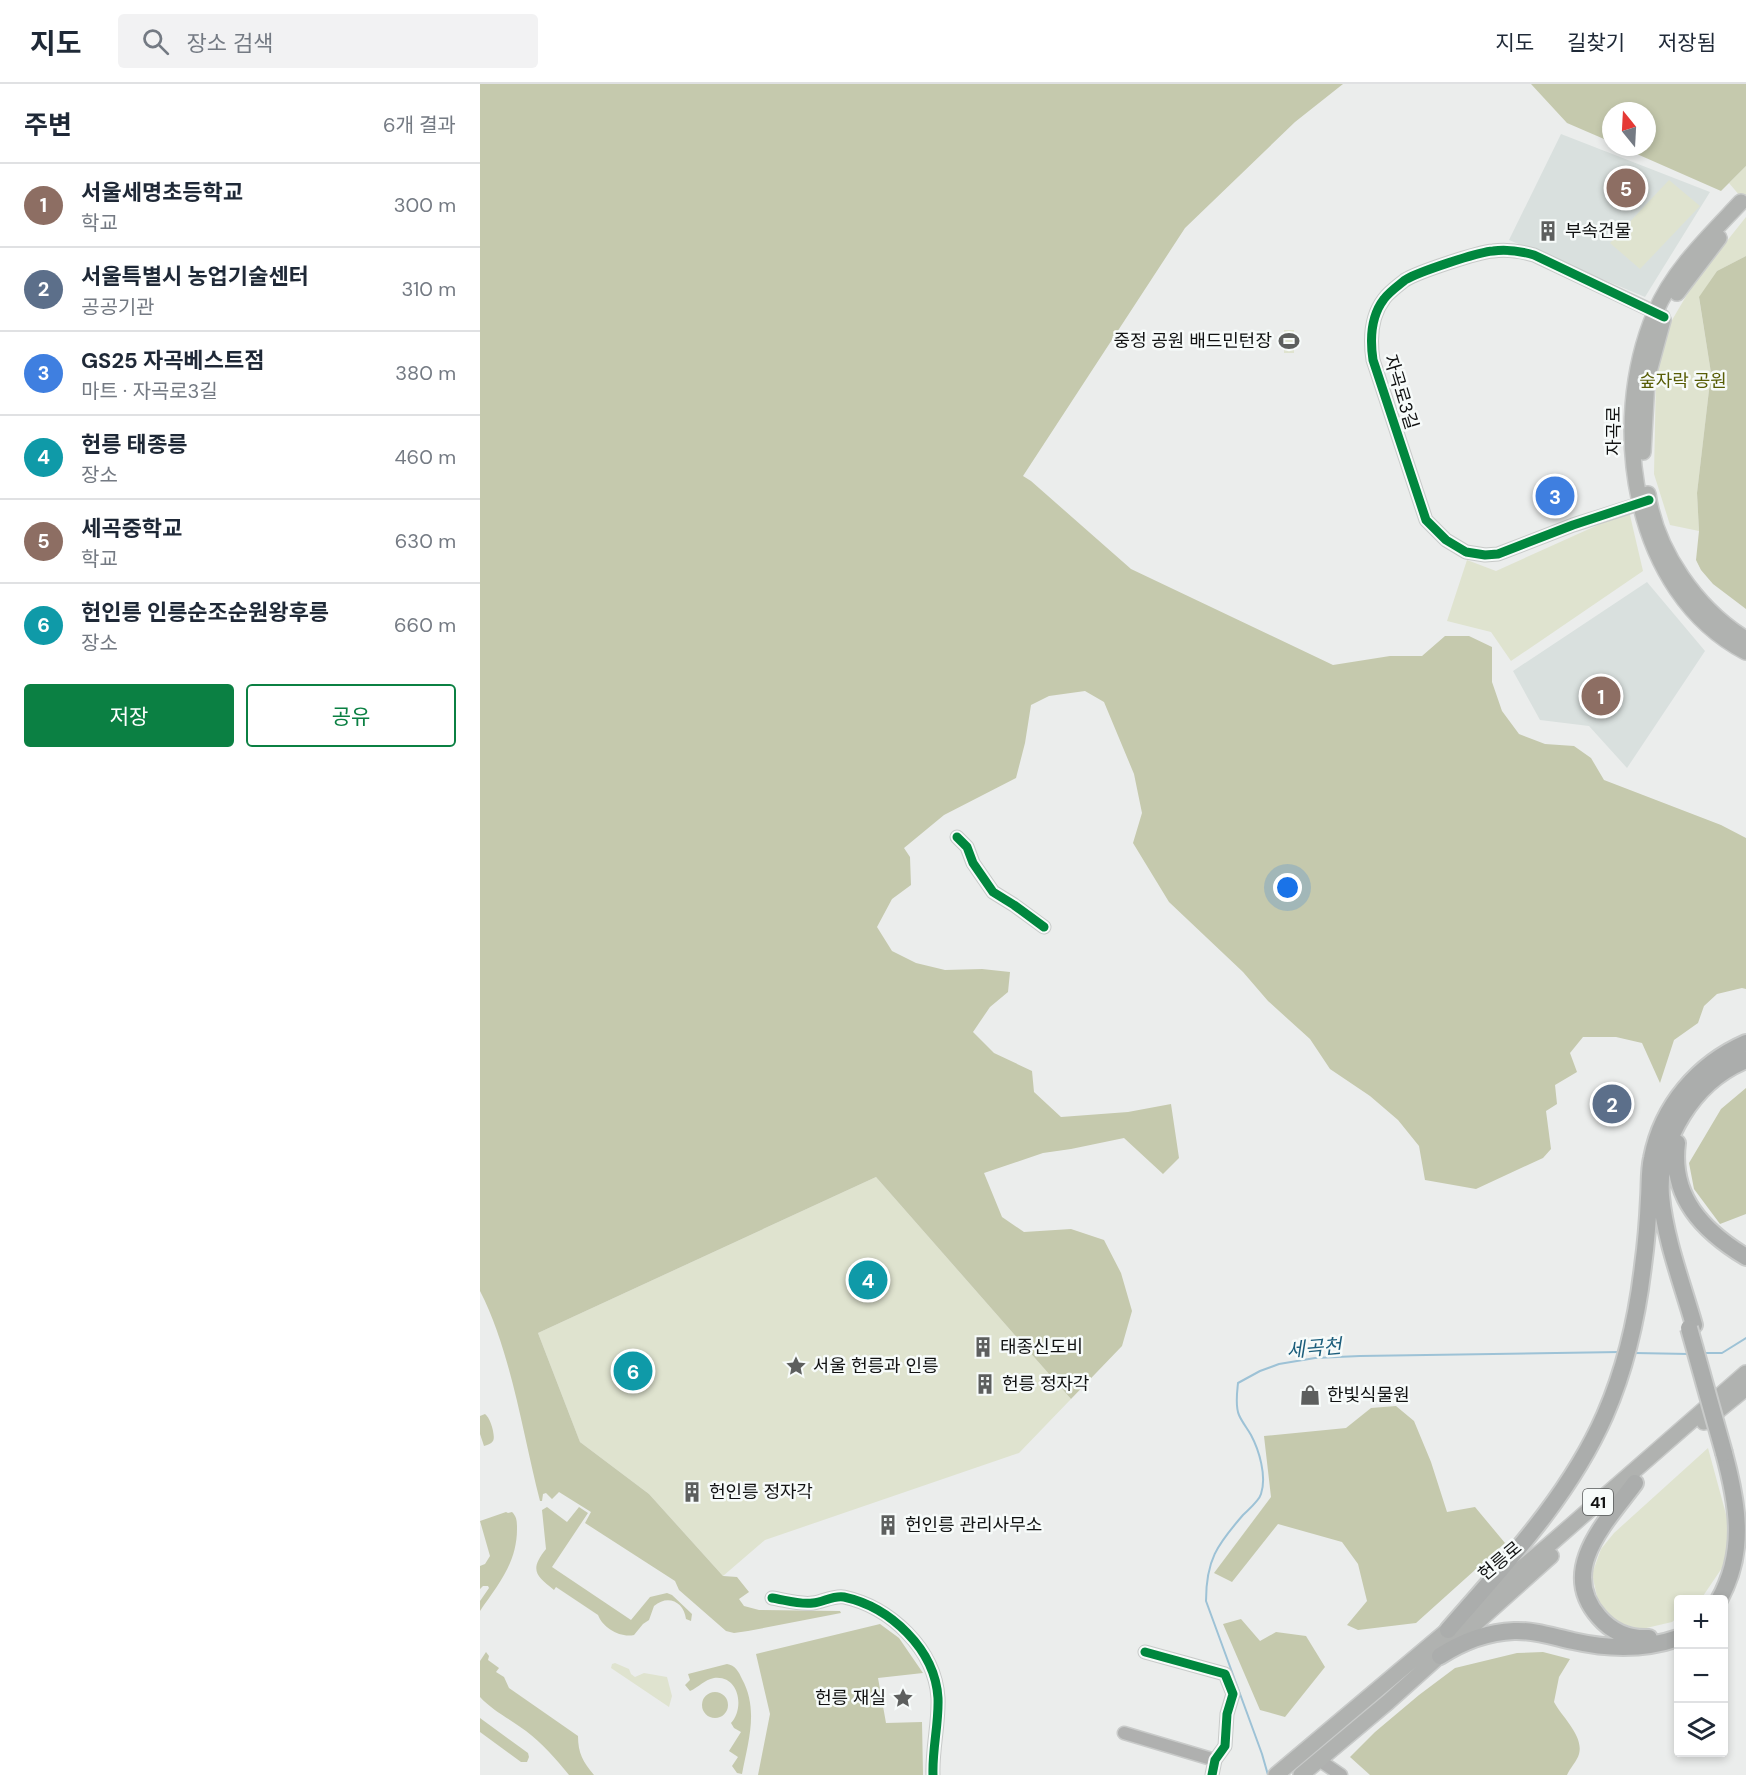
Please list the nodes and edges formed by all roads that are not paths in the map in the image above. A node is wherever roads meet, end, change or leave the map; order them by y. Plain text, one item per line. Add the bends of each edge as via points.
1 (1743, 205) edge
2 (1660, 315) junction
3 (1644, 502) junction
4 (1746, 639) edge
5 (1746, 652) edge
6 (957, 837) dead end
7 (1044, 927) dead end
8 (1746, 1043) edge
9 (1746, 1060) edge
10 (1674, 1116) junction
11 (1746, 1257) edge
12 (1746, 1373) edge
13 (1746, 1388) edge
14 (1727, 1451) junction
15 (1635, 1483) junction
16 (1746, 1508) edge
17 (1746, 1561) edge
18 (1721, 1595) edge
19 (772, 1598) dead end
20 (1728, 1598) edge
21 (1448, 1630) junction
22 (1674, 1632) edge
23 (1674, 1639) edge
24 (1145, 1652) dead end
25 (1440, 1656) junction
26 (1124, 1733) dead end
27 (1215, 1760) junction
28 (1319, 1760) junction
29 (1279, 1773) edge
30 (933, 1775) edge
31 (1212, 1775) edge
32 (1301, 1775) edge
33 (1341, 1775) edge

1 - 2 main road, 자곡로
2 - 3 main road, 자곡로 via 1644,403
2 - 3 street, 자곡로3길 via 1534,255 1517,250 1490,251 1406,280 1384,299 1372,324 1370,343 1372,360 1426,520 1446,540 1466,552 1498,554
3 - 4 main road, 자곡로 via 1670,556 1702,603
3 - 5 main road, 자곡로 via 1647,528 1660,560 1687,602 1718,634
6 - 7 street via 993,892
8 - 10 highway via 1717,1059 1684,1088
9 - 10 highway via 1705,1086
10 - 11 highway via 1676,1162 1685,1198 1702,1224
10 - 14 highway via 1661,1193 1666,1226
10 - 21 highway via 1652,1158 1644,1256 1634,1326 1621,1376 1591,1444 1560,1496
12 - 21 main road, 헌릉로 / 41
13 - 15 main road, 헌릉로 / 41
14 - 16 highway
14 - 18 highway via 1741,1541 1735,1573
15 - 22 highway via 1587,1552 1583,1573 1587,1599 1601,1619 1622,1634 1645,1638
15 - 25 main road, 헌릉로 / 41
17 - 20 highway
19 - 30 street via 812,1604 842,1596 887,1615 908,1633 929,1665 938,1696
21 - 29 main road, 헌릉로 / 41
23 - 25 highway via 1622,1647 1509,1631 1479,1637
24 - 27 street via 1225,1674 1233,1694 1227,1714 1226,1746
25 - 28 main road, 헌릉로 / 41
26 - 27 street
27 - 31 street
28 - 32 main road, 헌릉로 / 41
28 - 33 street

